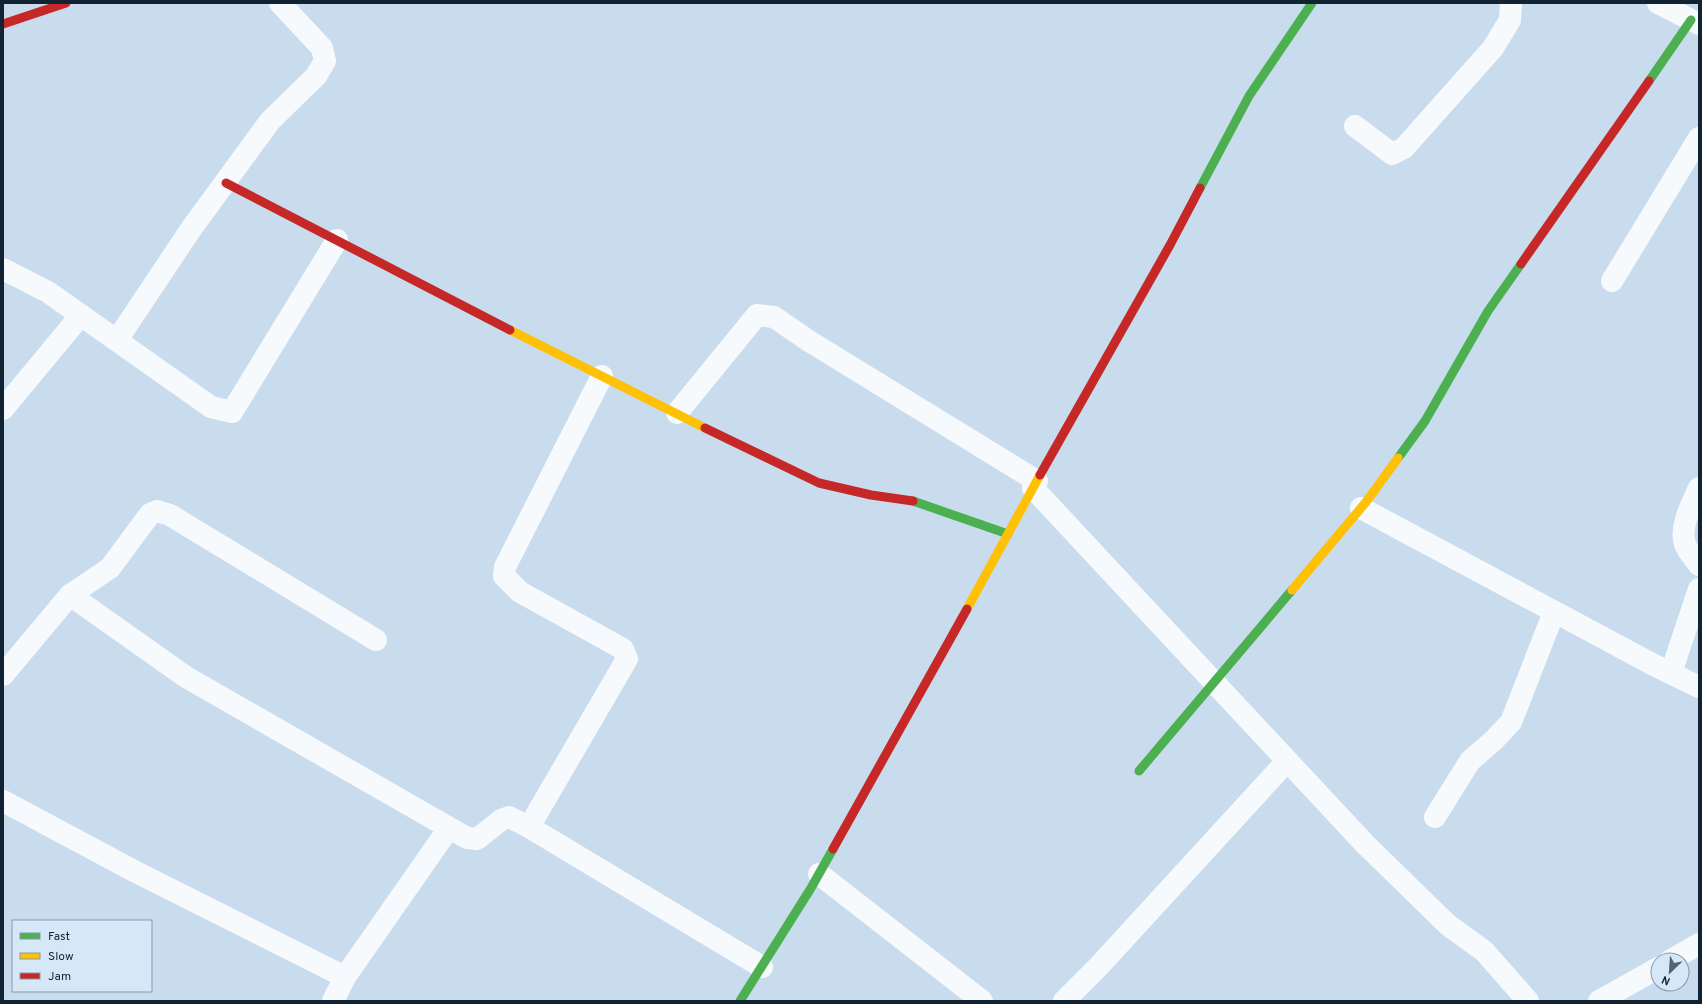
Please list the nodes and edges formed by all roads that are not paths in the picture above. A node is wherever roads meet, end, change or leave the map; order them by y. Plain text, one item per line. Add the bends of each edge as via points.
1 (66, 3) edge
2 (280, 3) edge
3 (1312, 3) edge
4 (1511, 3) edge
5 (1658, 3) edge
6 (1695, 22) edge
7 (3, 24) edge
8 (1355, 126) dead end
9 (1699, 138) edge
10 (226, 183) junction
11 (337, 240) junction
12 (3, 269) edge
13 (1612, 281) dead end
14 (81, 315) junction
15 (117, 340) junction
16 (602, 376) junction
17 (3, 409) edge
18 (677, 413) junction
19 (1035, 484) junction
20 (1699, 488) edge
21 (1361, 508) junction
22 (1008, 534) junction
23 (1699, 565) edge
24 (1699, 589) edge
25 (70, 595) junction
26 (1554, 612) junction
27 (376, 640) dead end
28 (1671, 674) junction
29 (3, 675) edge
30 (1214, 683) junction
31 (1699, 687) edge
32 (1287, 761) junction
33 (1138, 771) dead end
34 (3, 801) edge
35 (1435, 817) dead end
36 (529, 827) junction
37 (449, 828) junction
38 (819, 874) junction
39 (1699, 944) edge
40 (1685, 952) edge
41 (762, 967) junction
42 (1650, 972) edge
43 (345, 977) junction
44 (333, 1001) edge
45 (740, 1001) edge
46 (982, 1001) edge
47 (1064, 1001) edge
48 (1528, 1001) edge
49 (1599, 1001) edge

1 - 7 street
2 - 10 street via 322,48 325,61 316,76 270,121
3 - 19 street via 1249,96 1167,252
4 - 8 street via 1510,20 1493,48 1404,148 1392,154
5 - 6 street
6 - 21 street via 1568,194 1488,311 1426,421
9 - 13 street
10 - 11 street
10 - 15 street via 191,229
11 - 15 street via 232,412 211,407
11 - 16 street
12 - 14 street via 48,292
14 - 15 street
14 - 17 street
16 - 18 street
16 - 36 street via 504,567 504,576 520,592 623,649 627,658
18 - 19 street via 757,315 774,317
18 - 22 street via 819,483 916,502
19 - 22 street
19 - 30 street
20 - 23 street via 1683,534 1685,546
21 - 26 street
21 - 30 street
22 - 38 street
24 - 28 street
25 - 27 street via 110,568 150,514 157,511 170,515
25 - 29 street
25 - 37 street via 186,676
26 - 28 street
26 - 35 street via 1511,722 1470,761
28 - 31 street
30 - 32 street
30 - 33 street
32 - 47 street
32 - 48 street via 1365,844 1448,925 1484,950
34 - 43 street
36 - 37 street via 509,817 501,820 477,839 467,838
36 - 41 street
37 - 43 street
38 - 41 street
38 - 46 street
39 - 40 street
41 - 45 street
42 - 49 street
43 - 44 street

